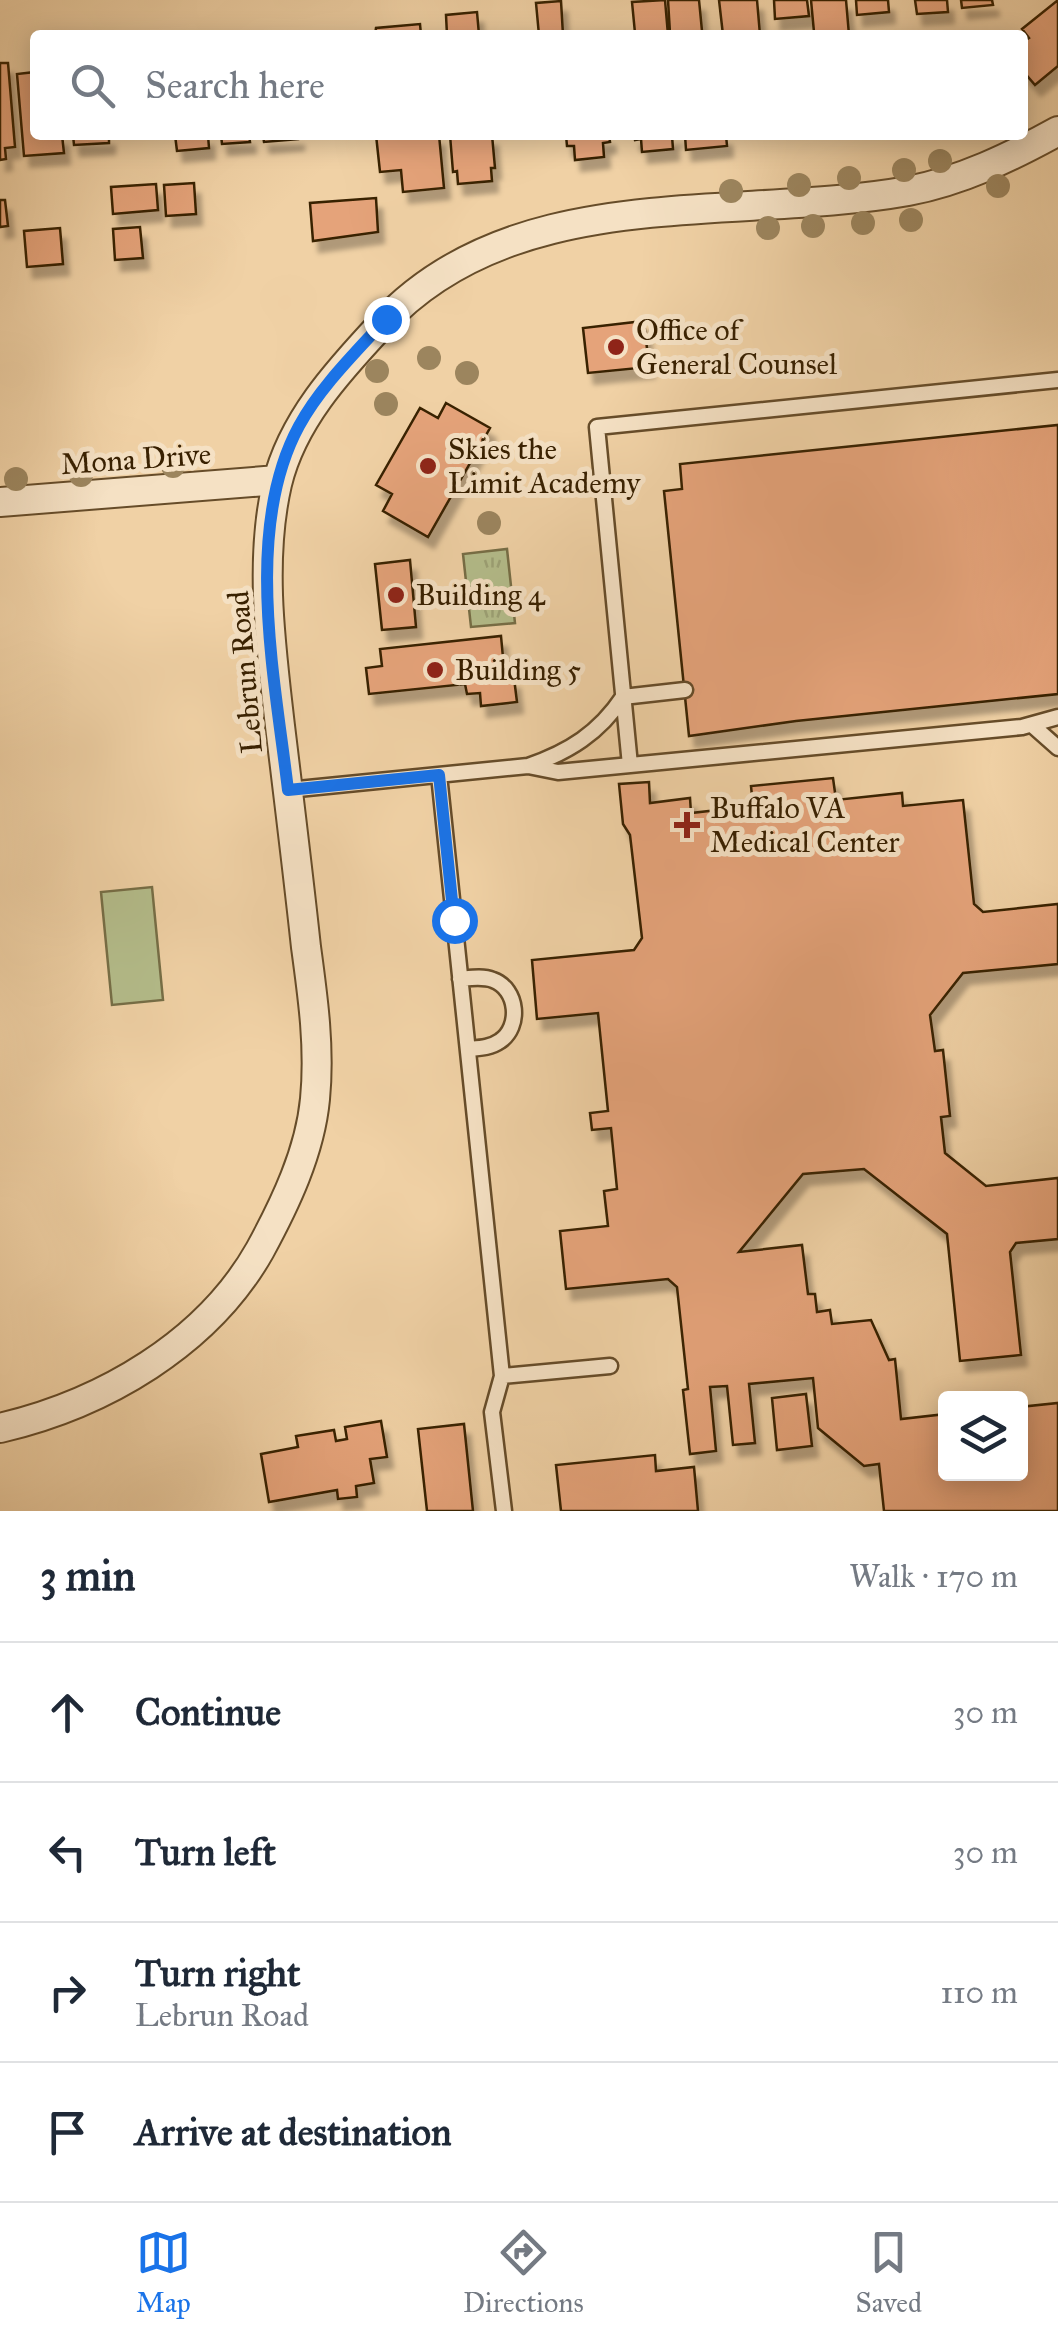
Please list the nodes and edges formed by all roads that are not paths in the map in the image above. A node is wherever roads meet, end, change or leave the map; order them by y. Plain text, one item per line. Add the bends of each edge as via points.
1 (1058, 131) edge
2 (1058, 380) edge
3 (278, 480) junction
4 (0, 502) edge
5 (685, 690) dead end
6 (624, 697) junction
7 (1058, 716) edge
8 (1032, 725) junction
9 (1058, 748) edge
10 (630, 765) junction
11 (528, 766) junction
12 (439, 775) junction
13 (288, 790) junction
14 (460, 979) junction
15 (468, 1050) junction
16 (610, 1366) dead end
17 (502, 1376) junction
18 (0, 1428) edge
19 (504, 1511) edge

1 - 3 street, Lebrun Road via 973,173 911,190 580,222 474,257 386,319 299,426
2 - 6 lane via 597,427
3 - 4 street, Mona Drive
3 - 13 street, Lebrun Road via 268,537 272,655
5 - 6 lane
6 - 10 lane
6 - 11 lane via 594,732
7 - 8 lane
8 - 9 lane
8 - 10 lane
10 - 11 lane via 558,772
11 - 12 lane
12 - 13 lane
12 - 14 lane
13 - 18 street, Lebrun Road via 317,1035 315,1102 300,1165 277,1218 230,1295 182,1341 94,1396
14 - 15 lane
14 - 15 lane via 498,981 515,1012 502,1040
15 - 17 lane
16 - 17 lane
17 - 19 lane via 492,1412

